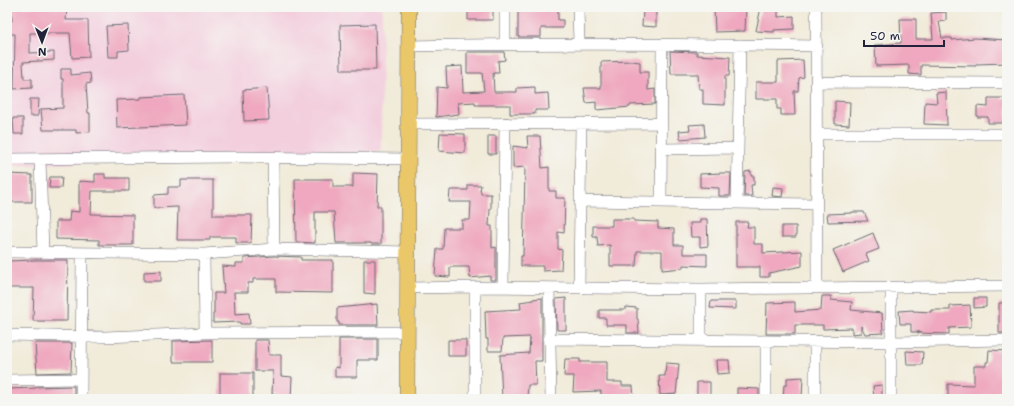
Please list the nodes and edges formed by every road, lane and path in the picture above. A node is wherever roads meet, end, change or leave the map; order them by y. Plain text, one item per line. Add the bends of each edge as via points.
1 (409, 7) edge
2 (505, 7) edge
3 (578, 7) edge
4 (816, 7) edge
5 (505, 44) junction
6 (579, 44) junction
7 (662, 44) junction
8 (740, 45) junction
9 (409, 46) junction
10 (817, 46) junction
11 (818, 82) junction
12 (1007, 83) edge
13 (505, 123) junction
14 (581, 123) junction
15 (661, 123) junction
16 (409, 124) junction
17 (817, 134) junction
18 (1007, 134) edge
19 (738, 148) junction
20 (661, 149) junction
21 (273, 158) junction
22 (7, 159) edge
23 (40, 159) junction
24 (408, 159) junction
25 (580, 201) junction
26 (661, 202) junction
27 (737, 203) junction
28 (816, 204) junction
29 (274, 248) junction
30 (7, 252) edge
31 (408, 252) junction
32 (43, 253) junction
33 (82, 253) junction
34 (204, 254) junction
35 (1007, 286) edge
36 (475, 287) junction
37 (503, 287) junction
38 (891, 287) junction
39 (408, 288) junction
40 (549, 288) junction
41 (579, 288) junction
42 (817, 288) junction
43 (701, 289) junction
44 (407, 332) junction
45 (205, 333) junction
46 (7, 335) edge
47 (81, 336) junction
48 (549, 339) junction
49 (1007, 340) edge
50 (701, 341) junction
51 (766, 341) junction
52 (815, 341) junction
53 (891, 342) junction
54 (81, 379) junction
55 (7, 380) edge
56 (81, 399) edge
57 (407, 399) edge
58 (475, 399) edge
59 (552, 399) edge
60 (766, 399) edge
61 (815, 399) edge
62 (891, 399) edge

1 - 9 highway
2 - 5 street
3 - 6 street
4 - 10 street
5 - 6 street
5 - 9 street
6 - 7 street
7 - 8 street
7 - 15 street
8 - 10 street
8 - 19 street
9 - 16 highway
10 - 11 street
11 - 12 street
11 - 17 street
13 - 14 street
13 - 16 street
13 - 37 street
14 - 15 street
14 - 25 street
15 - 20 street
16 - 24 highway
17 - 18 street
17 - 28 street
19 - 20 street
19 - 27 street
20 - 26 street
21 - 23 street
21 - 24 street
21 - 29 street
22 - 23 street
23 - 32 street
24 - 31 highway
25 - 26 street
25 - 41 street
26 - 27 street
27 - 28 street
28 - 42 street
29 - 31 street
29 - 34 street
30 - 32 street
31 - 39 highway
32 - 33 street
33 - 34 street
33 - 47 street
34 - 45 street
35 - 38 street
36 - 37 street
36 - 39 street
36 - 58 street
37 - 40 street
38 - 42 street
38 - 53 street
39 - 44 highway
40 - 41 street
40 - 48 street
41 - 43 street
42 - 43 street
43 - 50 street
44 - 45 street
44 - 57 highway
45 - 47 street
46 - 47 street
47 - 54 street
48 - 50 street
48 - 59 street
49 - 53 street
50 - 51 street
51 - 52 street
51 - 60 street
52 - 53 street
52 - 61 street
53 - 62 street
54 - 55 street
54 - 56 street

